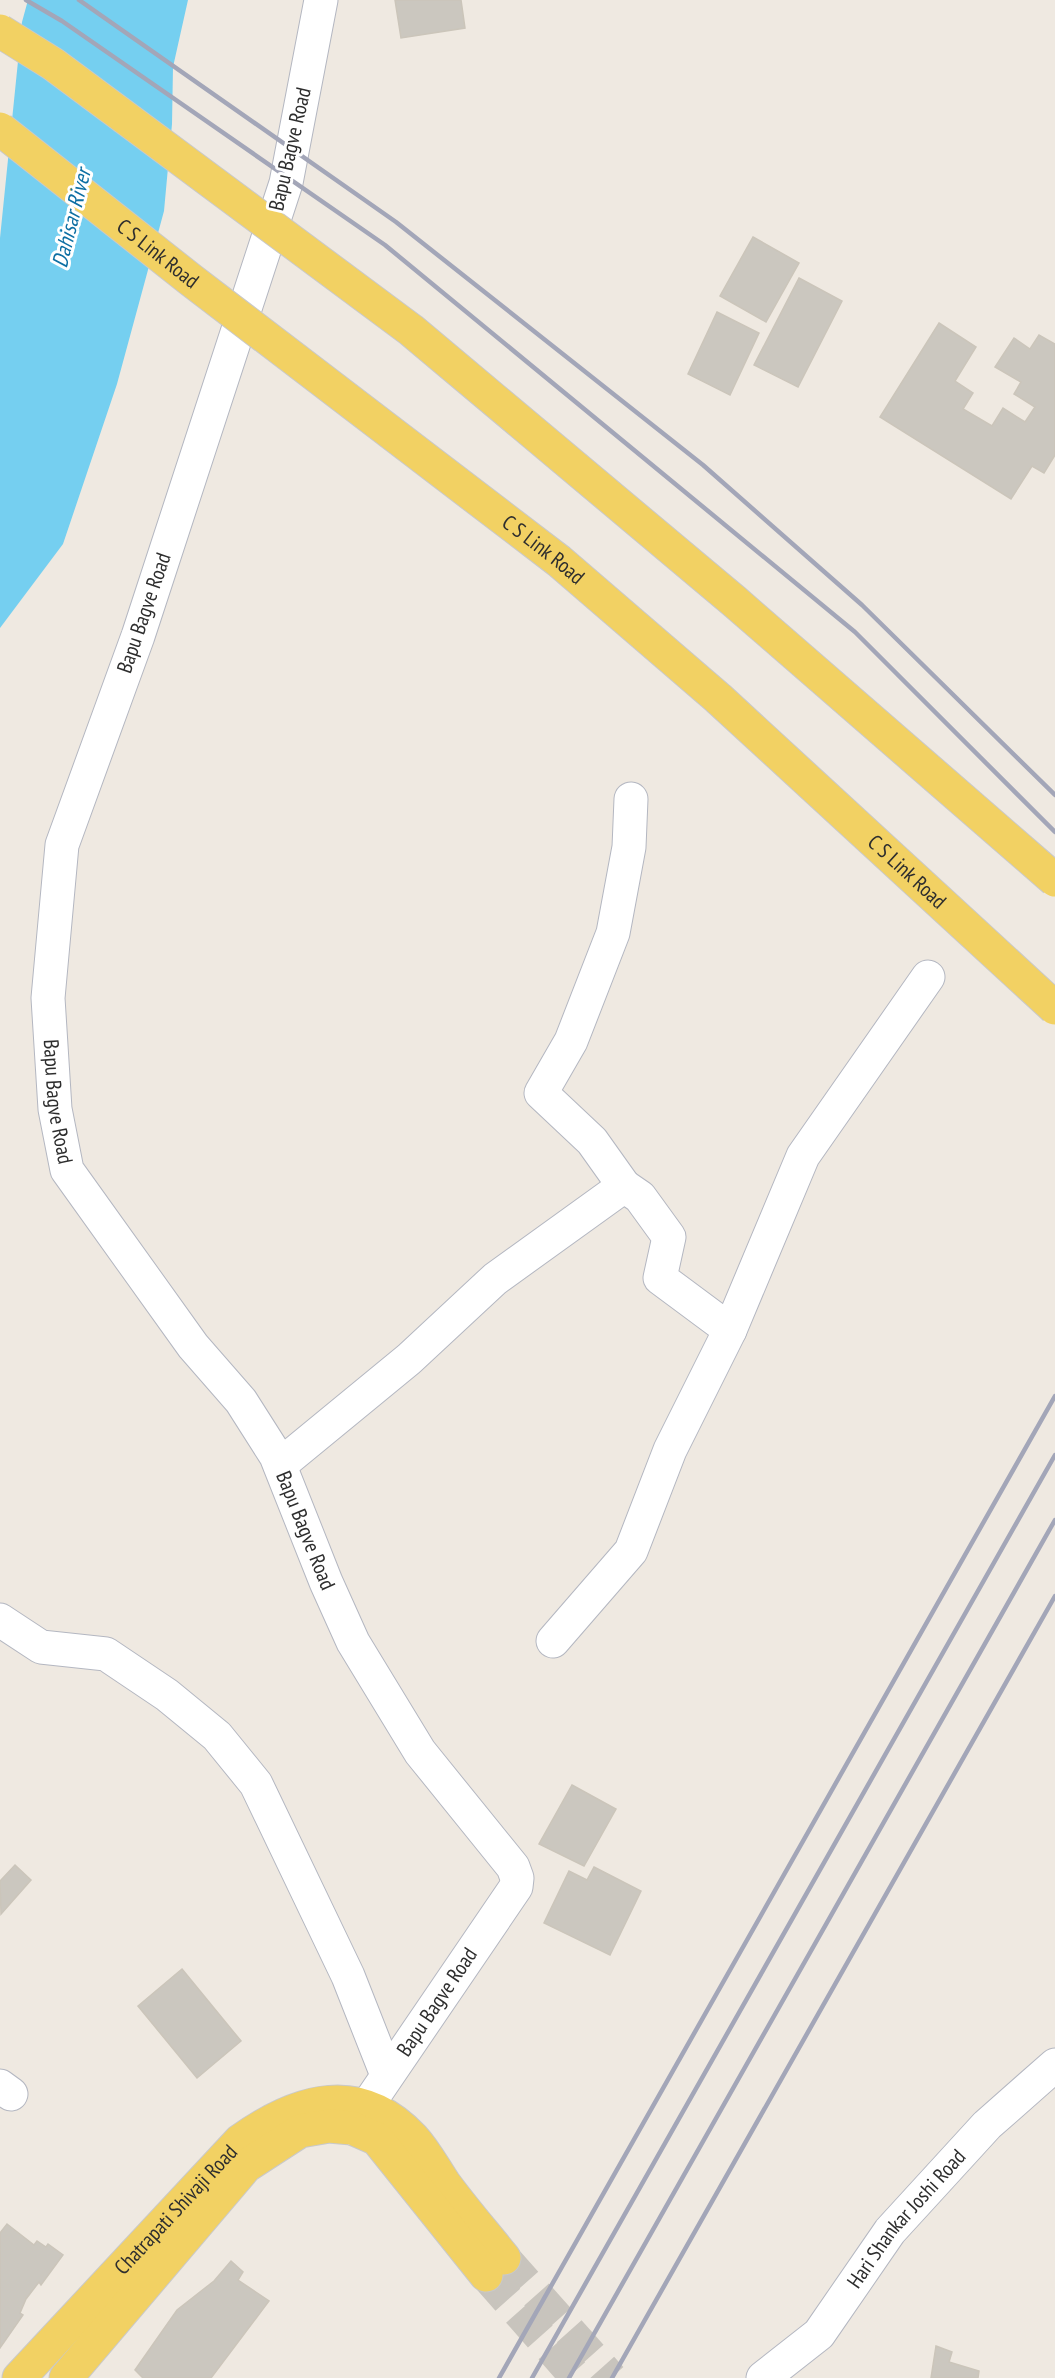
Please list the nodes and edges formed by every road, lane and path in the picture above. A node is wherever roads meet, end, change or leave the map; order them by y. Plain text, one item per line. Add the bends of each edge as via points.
1 (321, 0) edge
2 (0, 31) edge
3 (0, 129) edge
4 (631, 799) dead end
5 (1055, 880) edge
6 (928, 977) dead end
7 (1055, 1008) edge
8 (624, 1186) junction
9 (730, 1330) junction
10 (280, 1465) junction
11 (0, 1620) edge
12 (553, 1641) dead end
13 (1055, 2065) edge
14 (387, 2075) junction
15 (358, 2117) junction
16 (495, 2267) tunnel mouth
17 (20, 2378) edge
18 (66, 2378) edge
19 (763, 2378) edge

1 - 10 street, Bapu Bagve Road via 286,183 138,636 62,845 48,998 55,1109 68,1170 193,1346 242,1401
2 - 5 main road, bridge via 53,64 411,330 725,594
3 - 7 main road, C S Link Road, bridge via 559,561 718,698
4 - 8 street via 628,847 614,933 571,1041 541,1093 592,1141
6 - 9 street via 803,1156
8 - 9 street via 640,1197 669,1237 660,1278
8 - 10 street via 495,1279 410,1359
9 - 12 street via 670,1450 631,1551
10 - 14 street, Bapu Bagve Road via 353,1642 420,1752 513,1867 517,1878 516,1887
11 - 14 street via 42,1647 106,1654 167,1695 217,1736 256,1784 348,1976
13 - 19 street, Hari Shankar Joshi Road via 987,2125 890,2231 819,2334
14 - 15 street, Bapu Bagve Road
15 - 16 main road
15 - 17 main road, Chatrapati Shivaji Road via 340,2100 317,2103 261,2126 240,2141
15 - 18 main road, Chatrapati Shivaji Road via 300,2131 246,2166

